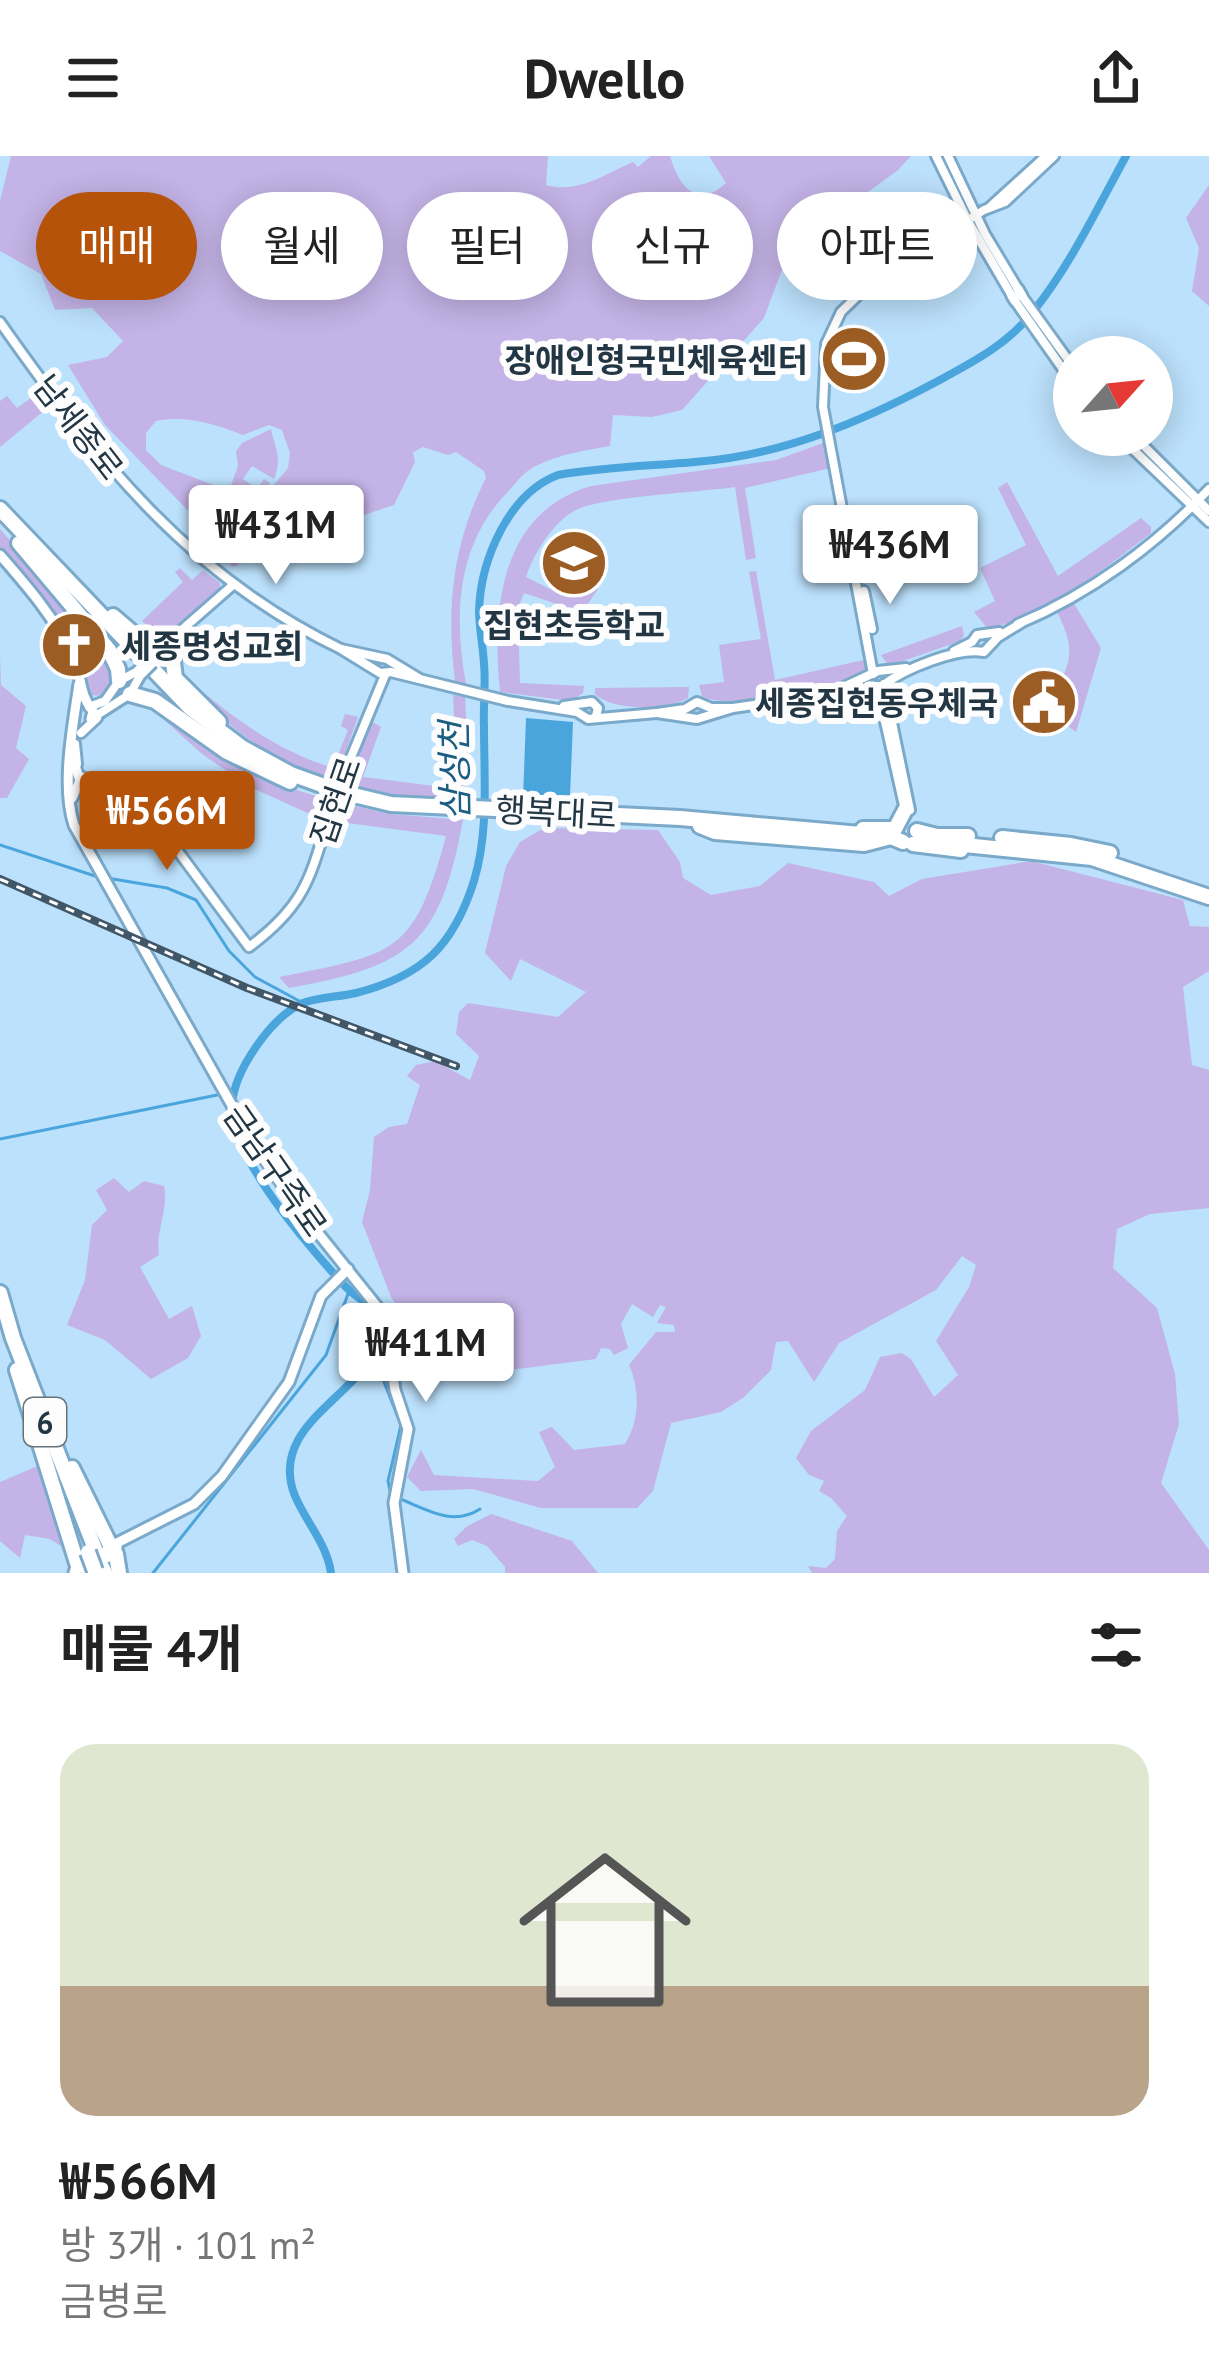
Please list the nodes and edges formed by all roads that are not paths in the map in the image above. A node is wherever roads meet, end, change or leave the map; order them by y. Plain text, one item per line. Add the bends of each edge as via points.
1 (936, 156) edge
2 (948, 156) edge
3 (1050, 156) edge
4 (957, 192) edge
5 (962, 192) edge
6 (977, 215) edge
7 (977, 227) edge
8 (853, 300) edge
9 (0, 322) edge
10 (1046, 339) junction
11 (1053, 346) edge
12 (1053, 350) edge
13 (1140, 456) edge
14 (1150, 456) edge
15 (1209, 489) edge
16 (1192, 506) junction
17 (0, 508) edge
18 (1209, 511) edge
19 (0, 522) edge
20 (1209, 523) edge
21 (22, 540) junction
22 (0, 555) edge
23 (233, 585) junction
24 (988, 640) junction
25 (167, 646) junction
26 (974, 646) junction
27 (151, 661) junction
28 (382, 668) junction
29 (138, 674) junction
30 (879, 679) junction
31 (80, 684) junction
32 (123, 689) junction
33 (107, 699) junction
34 (583, 710) junction
35 (597, 710) junction
36 (103, 712) junction
37 (90, 713) junction
38 (77, 714) junction
39 (81, 733) junction
40 (73, 744) junction
41 (276, 765) junction
42 (290, 782) junction
43 (74, 783) junction
44 (93, 784) junction
45 (907, 810) junction
46 (460, 812) junction
47 (862, 836) junction
48 (909, 836) junction
49 (953, 842) junction
50 (1209, 894) edge
51 (346, 1271) junction
52 (0, 1293) edge
53 (0, 1316) edge
54 (15, 1363) junction
55 (109, 1548) junction
56 (87, 1571) edge
57 (119, 1573) edge
58 (403, 1573) edge

1 - 4 street
2 - 5 street
3 - 6 street
7 - 10 street
8 - 30 street via 822,361
9 - 23 street, 남세종로 via 129,492
10 - 11 street
10 - 12 street
13 - 16 street
14 - 16 street
15 - 16 street
16 - 18 street
16 - 20 street
16 - 24 street via 1168,532 1074,595
17 - 21 highway, 행복대로
19 - 21 highway, 행복대로
21 - 25 highway via 141,640
21 - 32 highway via 109,650
21 - 41 highway, 행복대로 via 190,708
21 - 42 highway, 행복대로 via 196,724
22 - 31 main road, 금남구즉로 via 50,616
23 - 25 street
23 - 28 street, 남세종로
24 - 26 street via 976,635
24 - 26 street via 984,652
25 - 27 street
25 - 27 street
25 - 41 highway via 178,682
26 - 30 street
27 - 29 street, bridge
28 - 34 street, 남세종로 via 508,701
28 - 44 street, 집현로, bridge via 303,895 249,947 146,808
29 - 32 street
29 - 32 street
30 - 35 street via 733,708
30 - 45 street
31 - 33 street via 91,700
31 - 37 main road, 금남구즉로
31 - 38 main road, 금남구즉로
32 - 33 street
32 - 36 street
32 - 42 highway
33 - 37 street
34 - 35 street via 590,719
34 - 35 street via 589,701
36 - 37 street
36 - 39 street
37 - 38 main road via 83,721
37 - 39 main road, 금남구즉로
38 - 40 main road, 금남구즉로
39 - 40 main road, 금남구즉로
40 - 43 main road, 금남구즉로
40 - 43 street via 64,776
40 - 44 street
41 - 46 highway, 행복대로 via 359,797
42 - 46 highway, 행복대로 via 371,807
43 - 44 street
43 - 44 street
43 - 51 main road, 금남구즉로 via 74,825 86,849 244,1129
45 - 47 highway via 895,829
45 - 48 highway
45 - 49 highway
46 - 47 highway, 행복대로
47 - 48 highway, 행복대로
48 - 49 highway, 행복대로
49 - 50 highway via 1080,850
51 - 55 main road via 313,1313 290,1382 222,1476 194,1504
51 - 58 main road, 금남구즉로 via 383,1314 409,1429 394,1503
52 - 55 highway, 6
53 - 54 highway, 6
54 - 55 highway, 6
54 - 56 highway
55 - 56 highway, 6, bridge
55 - 57 highway

